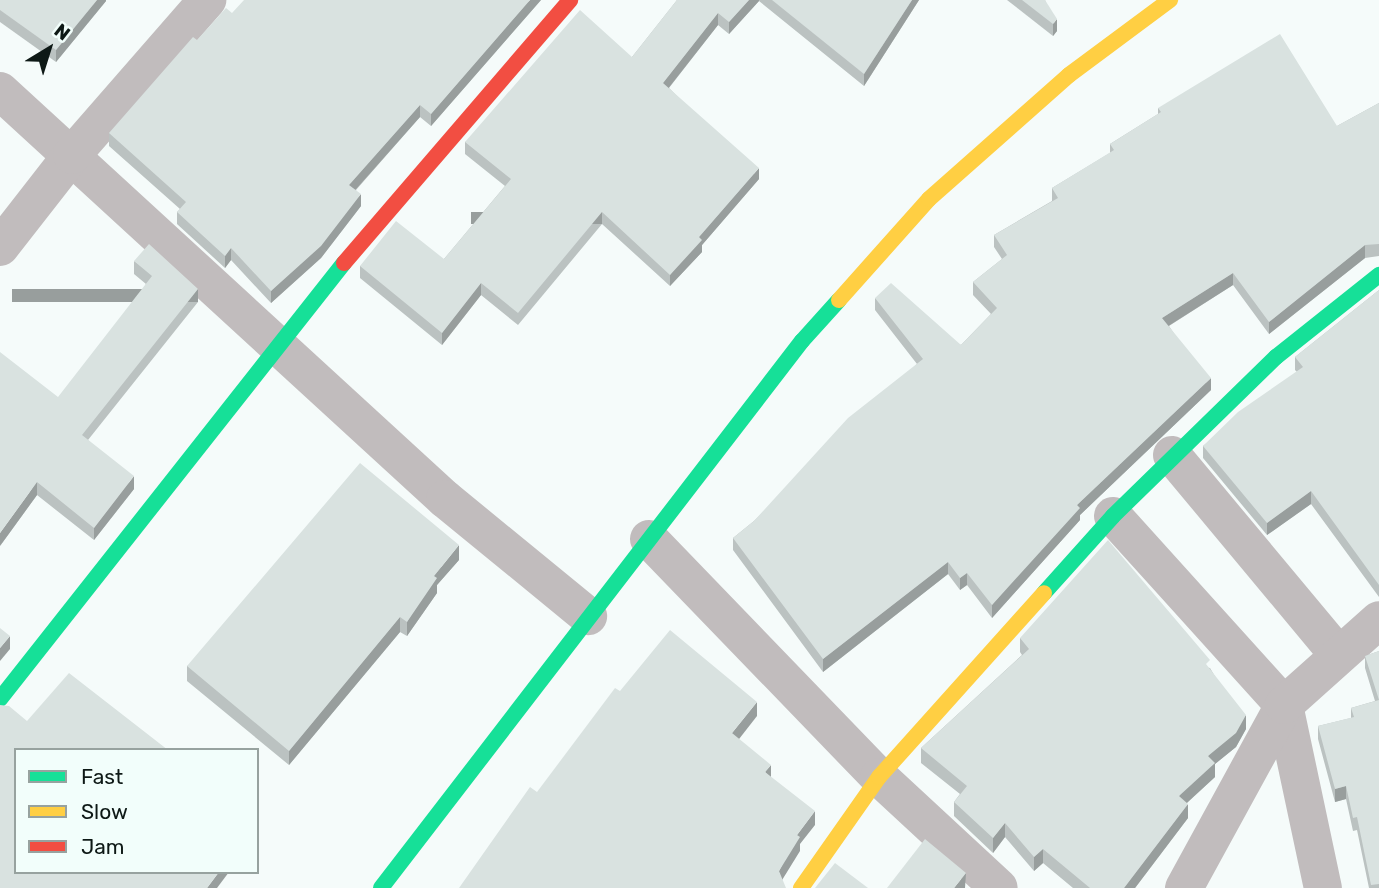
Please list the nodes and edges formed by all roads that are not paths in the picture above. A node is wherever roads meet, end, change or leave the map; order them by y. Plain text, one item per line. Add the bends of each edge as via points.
1 (206, 0) edge
2 (570, 0) edge
3 (1170, 0) edge
4 (0, 91) edge
5 (72, 155) junction
6 (0, 247) edge
7 (1379, 275) edge
8 (280, 350) junction
9 (1172, 455) junction
10 (1113, 516) junction
11 (649, 538) junction
12 (588, 616) junction
13 (1379, 620) edge
14 (1338, 654) junction
15 (0, 699) edge
16 (1284, 705) junction
17 (879, 777) junction
18 (381, 888) edge
19 (801, 888) edge
20 (999, 888) edge
21 (1184, 888) edge
22 (1323, 888) edge

1 - 5 street
2 - 8 street via 362,239
3 - 11 street via 1069,75 929,199 802,341
4 - 5 street
5 - 6 street
5 - 8 street
7 - 9 street via 1276,357
8 - 12 street via 445,499
8 - 15 street
9 - 10 street
9 - 14 street
10 - 16 street
10 - 17 street
11 - 12 street
11 - 17 street
12 - 18 street
13 - 14 street
14 - 16 street
16 - 21 street
16 - 22 street
17 - 19 street
17 - 20 street

